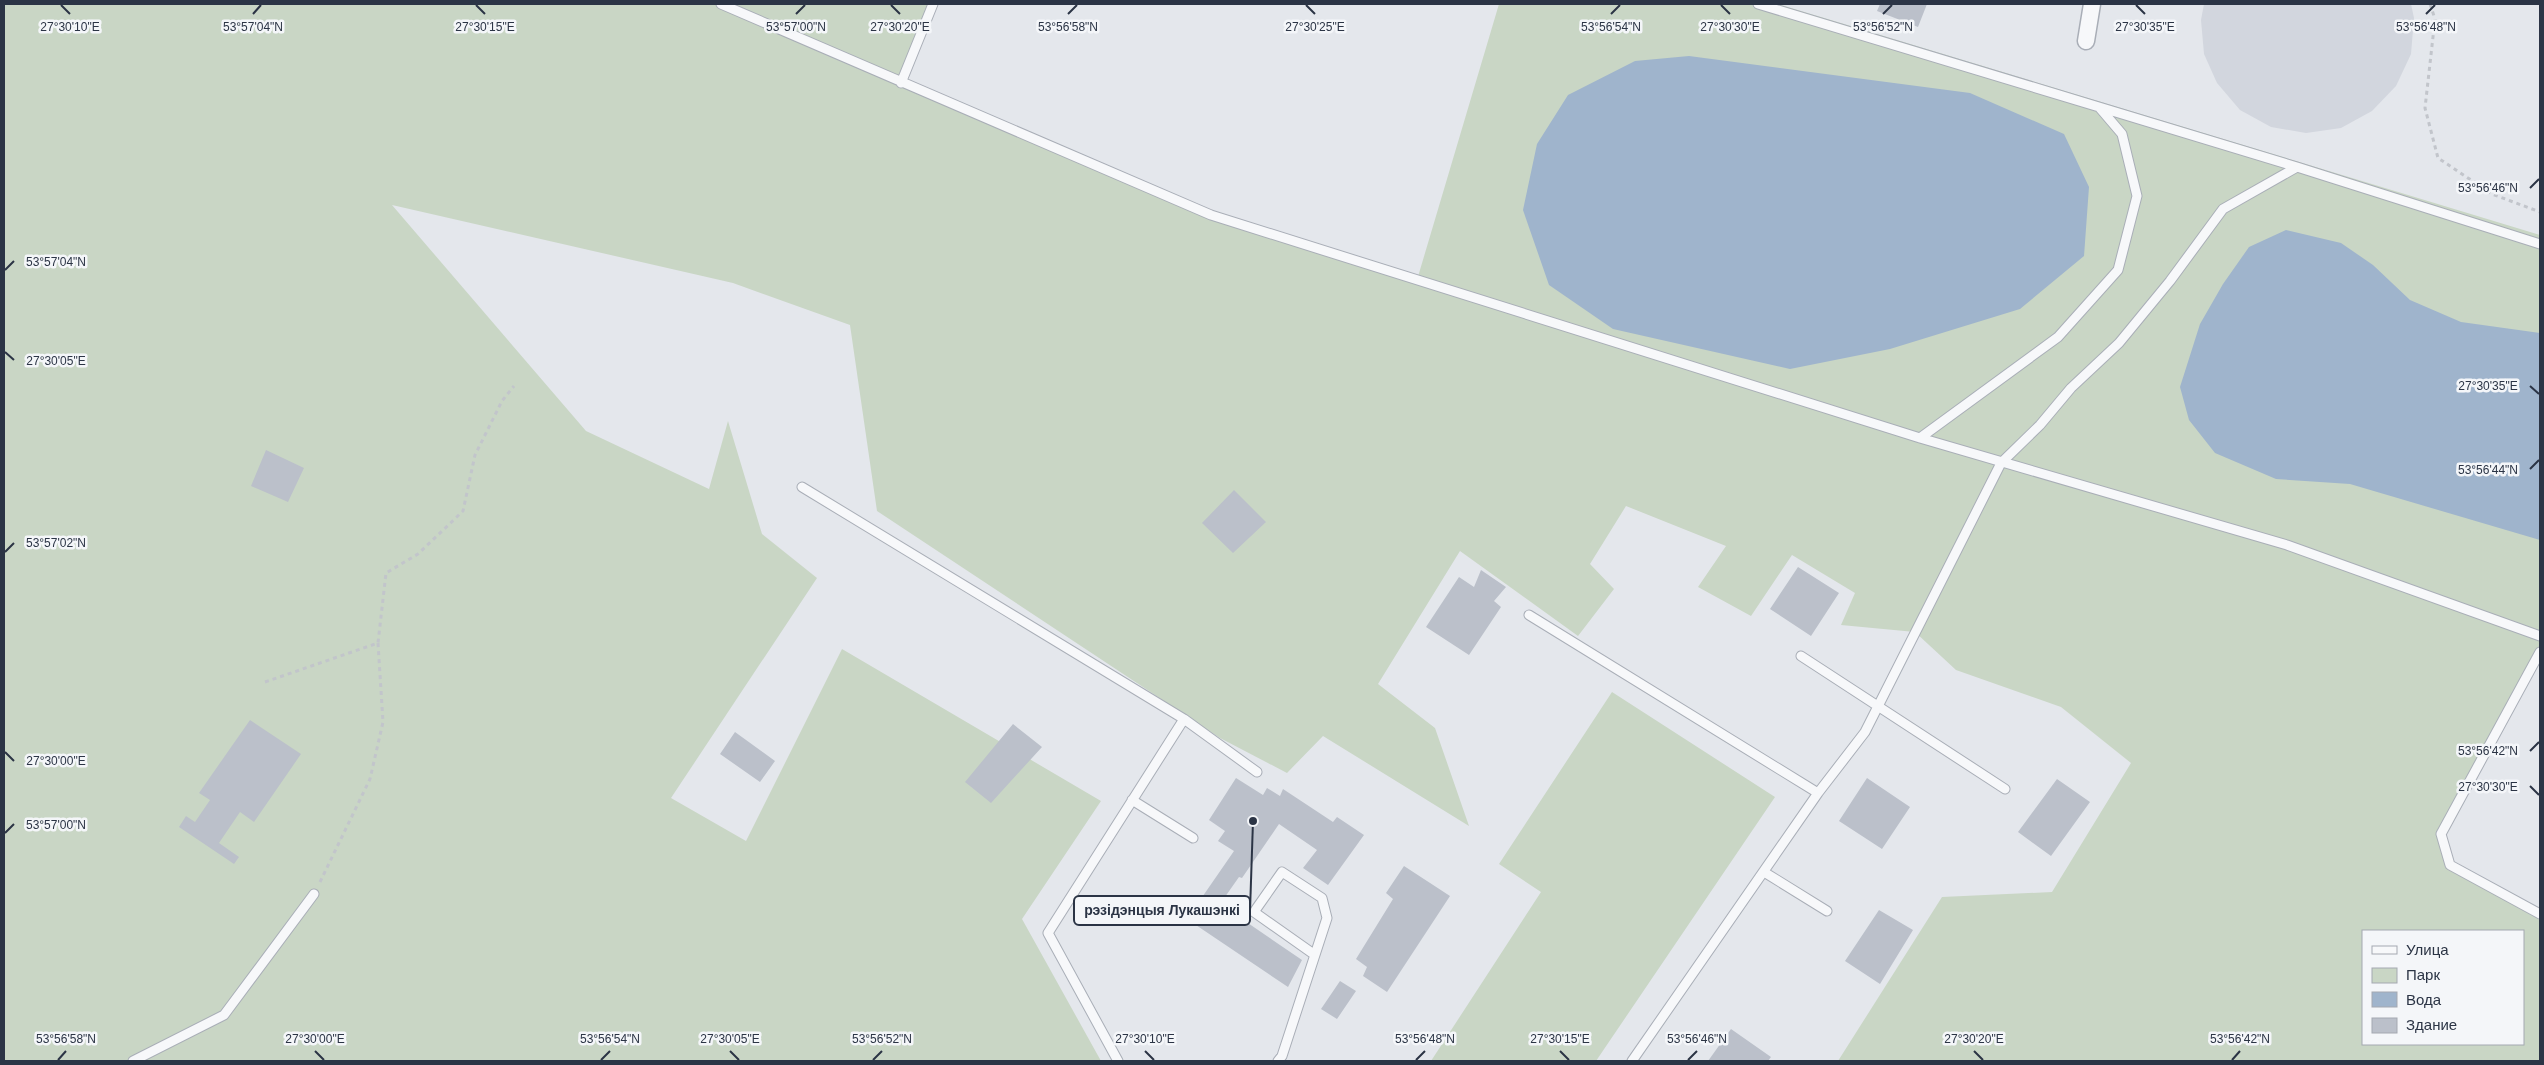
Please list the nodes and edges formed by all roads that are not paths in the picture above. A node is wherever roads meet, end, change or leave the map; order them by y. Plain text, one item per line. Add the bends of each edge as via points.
1 (720, 4) edge
2 (933, 4) edge
3 (1758, 4) edge
4 (2092, 4) edge
5 (2086, 41) dead end
6 (901, 83) junction
7 (2099, 107) junction
8 (2297, 167) junction
9 (2540, 244) edge
10 (1920, 438) junction
11 (2001, 463) junction
12 (802, 487) dead end
13 (1529, 615) dead end
14 (2540, 636) edge
15 (2540, 652) edge
16 (1801, 656) dead end
17 (1878, 706) junction
18 (1184, 719) junction
19 (1257, 772) dead end
20 (2005, 789) dead end
21 (1818, 793) junction
22 (1132, 800) junction
23 (1193, 838) dead end
24 (1764, 872) junction
25 (314, 894) road end
26 (1826, 911) dead end
27 (2540, 914) edge
28 (1315, 954) junction
29 (133, 1061) edge
30 (1118, 1061) edge
31 (1278, 1061) edge
32 (1632, 1061) edge

1 - 6 lane
2 - 6 lane
3 - 7 lane
4 - 5 street
6 - 10 lane via 1211,215
7 - 8 lane
7 - 10 lane via 2122,134 2137,196 2118,270 2058,337
8 - 9 lane
8 - 11 lane via 2223,209 2119,343 2071,388
10 - 11 lane
11 - 14 lane via 2287,546
11 - 17 lane
12 - 18 lane
13 - 21 lane
15 - 27 lane via 2440,834 2450,865
16 - 17 lane
17 - 20 lane
17 - 21 lane via 1865,732
18 - 19 lane
18 - 22 lane
21 - 24 lane
22 - 23 lane
22 - 30 lane via 1048,933
24 - 26 lane
24 - 32 lane
25 - 29 lane via 224,1015
28 - 28 lane via 1327,918 1322,898 1282,872 1254,912
28 - 31 lane

